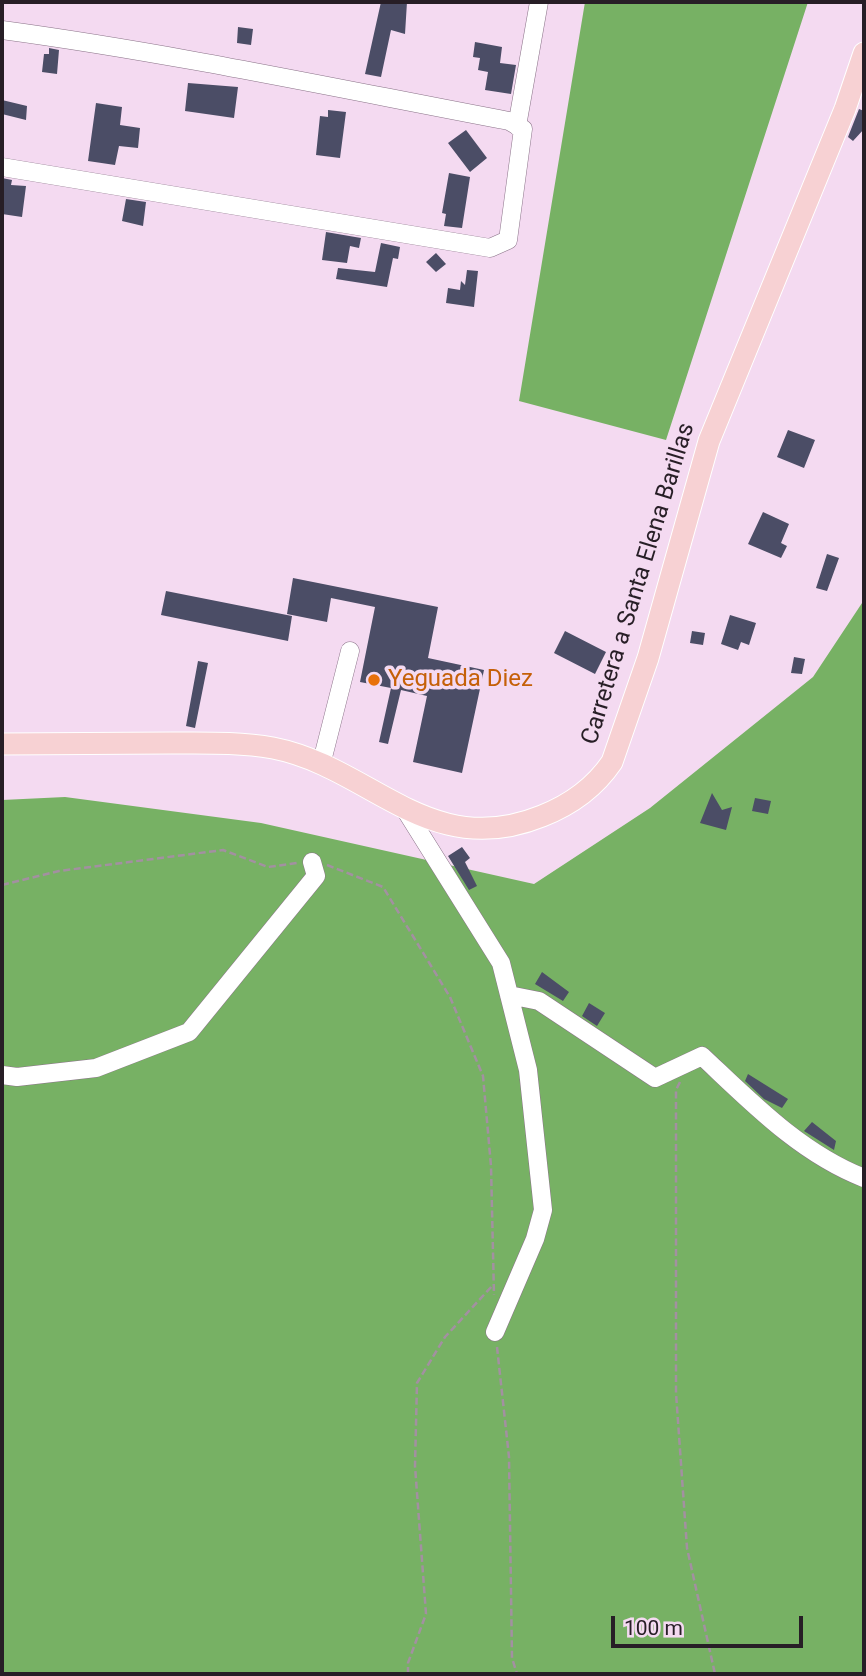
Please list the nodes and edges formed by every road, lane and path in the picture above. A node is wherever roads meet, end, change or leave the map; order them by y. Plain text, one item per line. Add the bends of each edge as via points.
1 (539, 2) edge
2 (2, 30) edge
3 (864, 53) edge
4 (517, 126) junction
5 (2, 167) edge
6 (350, 651) dead end
7 (2, 744) edge
8 (321, 765) junction
9 (406, 811) junction
10 (312, 862) junction
11 (2, 885) edge
12 (509, 995) junction
13 (694, 1058) junction
14 (2, 1075) edge
15 (864, 1178) edge
16 (494, 1285) junction
17 (494, 1298) dead end
18 (495, 1332) joint
19 (408, 1674) edge
20 (517, 1674) edge
21 (715, 1674) edge

1 - 4 street
2 - 4 street via 496,118
3 - 9 main road, Carretera a Santa Elena Barillas via 845,110 709,441 648,658 612,762 585,792 533,820 465,828
4 - 5 street via 523,129 508,240 489,248
6 - 8 street
7 - 8 main road, Carretera a Santa Elena Barillas via 244,744 274,748
8 - 9 main road, Carretera a Santa Elena Barillas
9 - 12 street via 501,962
10 - 11 path via 268,867 223,850 59,871
10 - 14 street via 316,876 189,1031 96,1068
10 - 16 path via 383,887 450,997 483,1076
12 - 13 street via 539,1001 655,1078
12 - 18 street via 527,1070 543,1210
13 - 15 street via 702,1056 754,1108 796,1139
13 - 21 path via 676,1090 676,1393 687,1548
16 - 17 path
16 - 19 path via 445,1337 417,1383 415,1466 426,1614
18 - 20 path via 509,1457 512,1658

